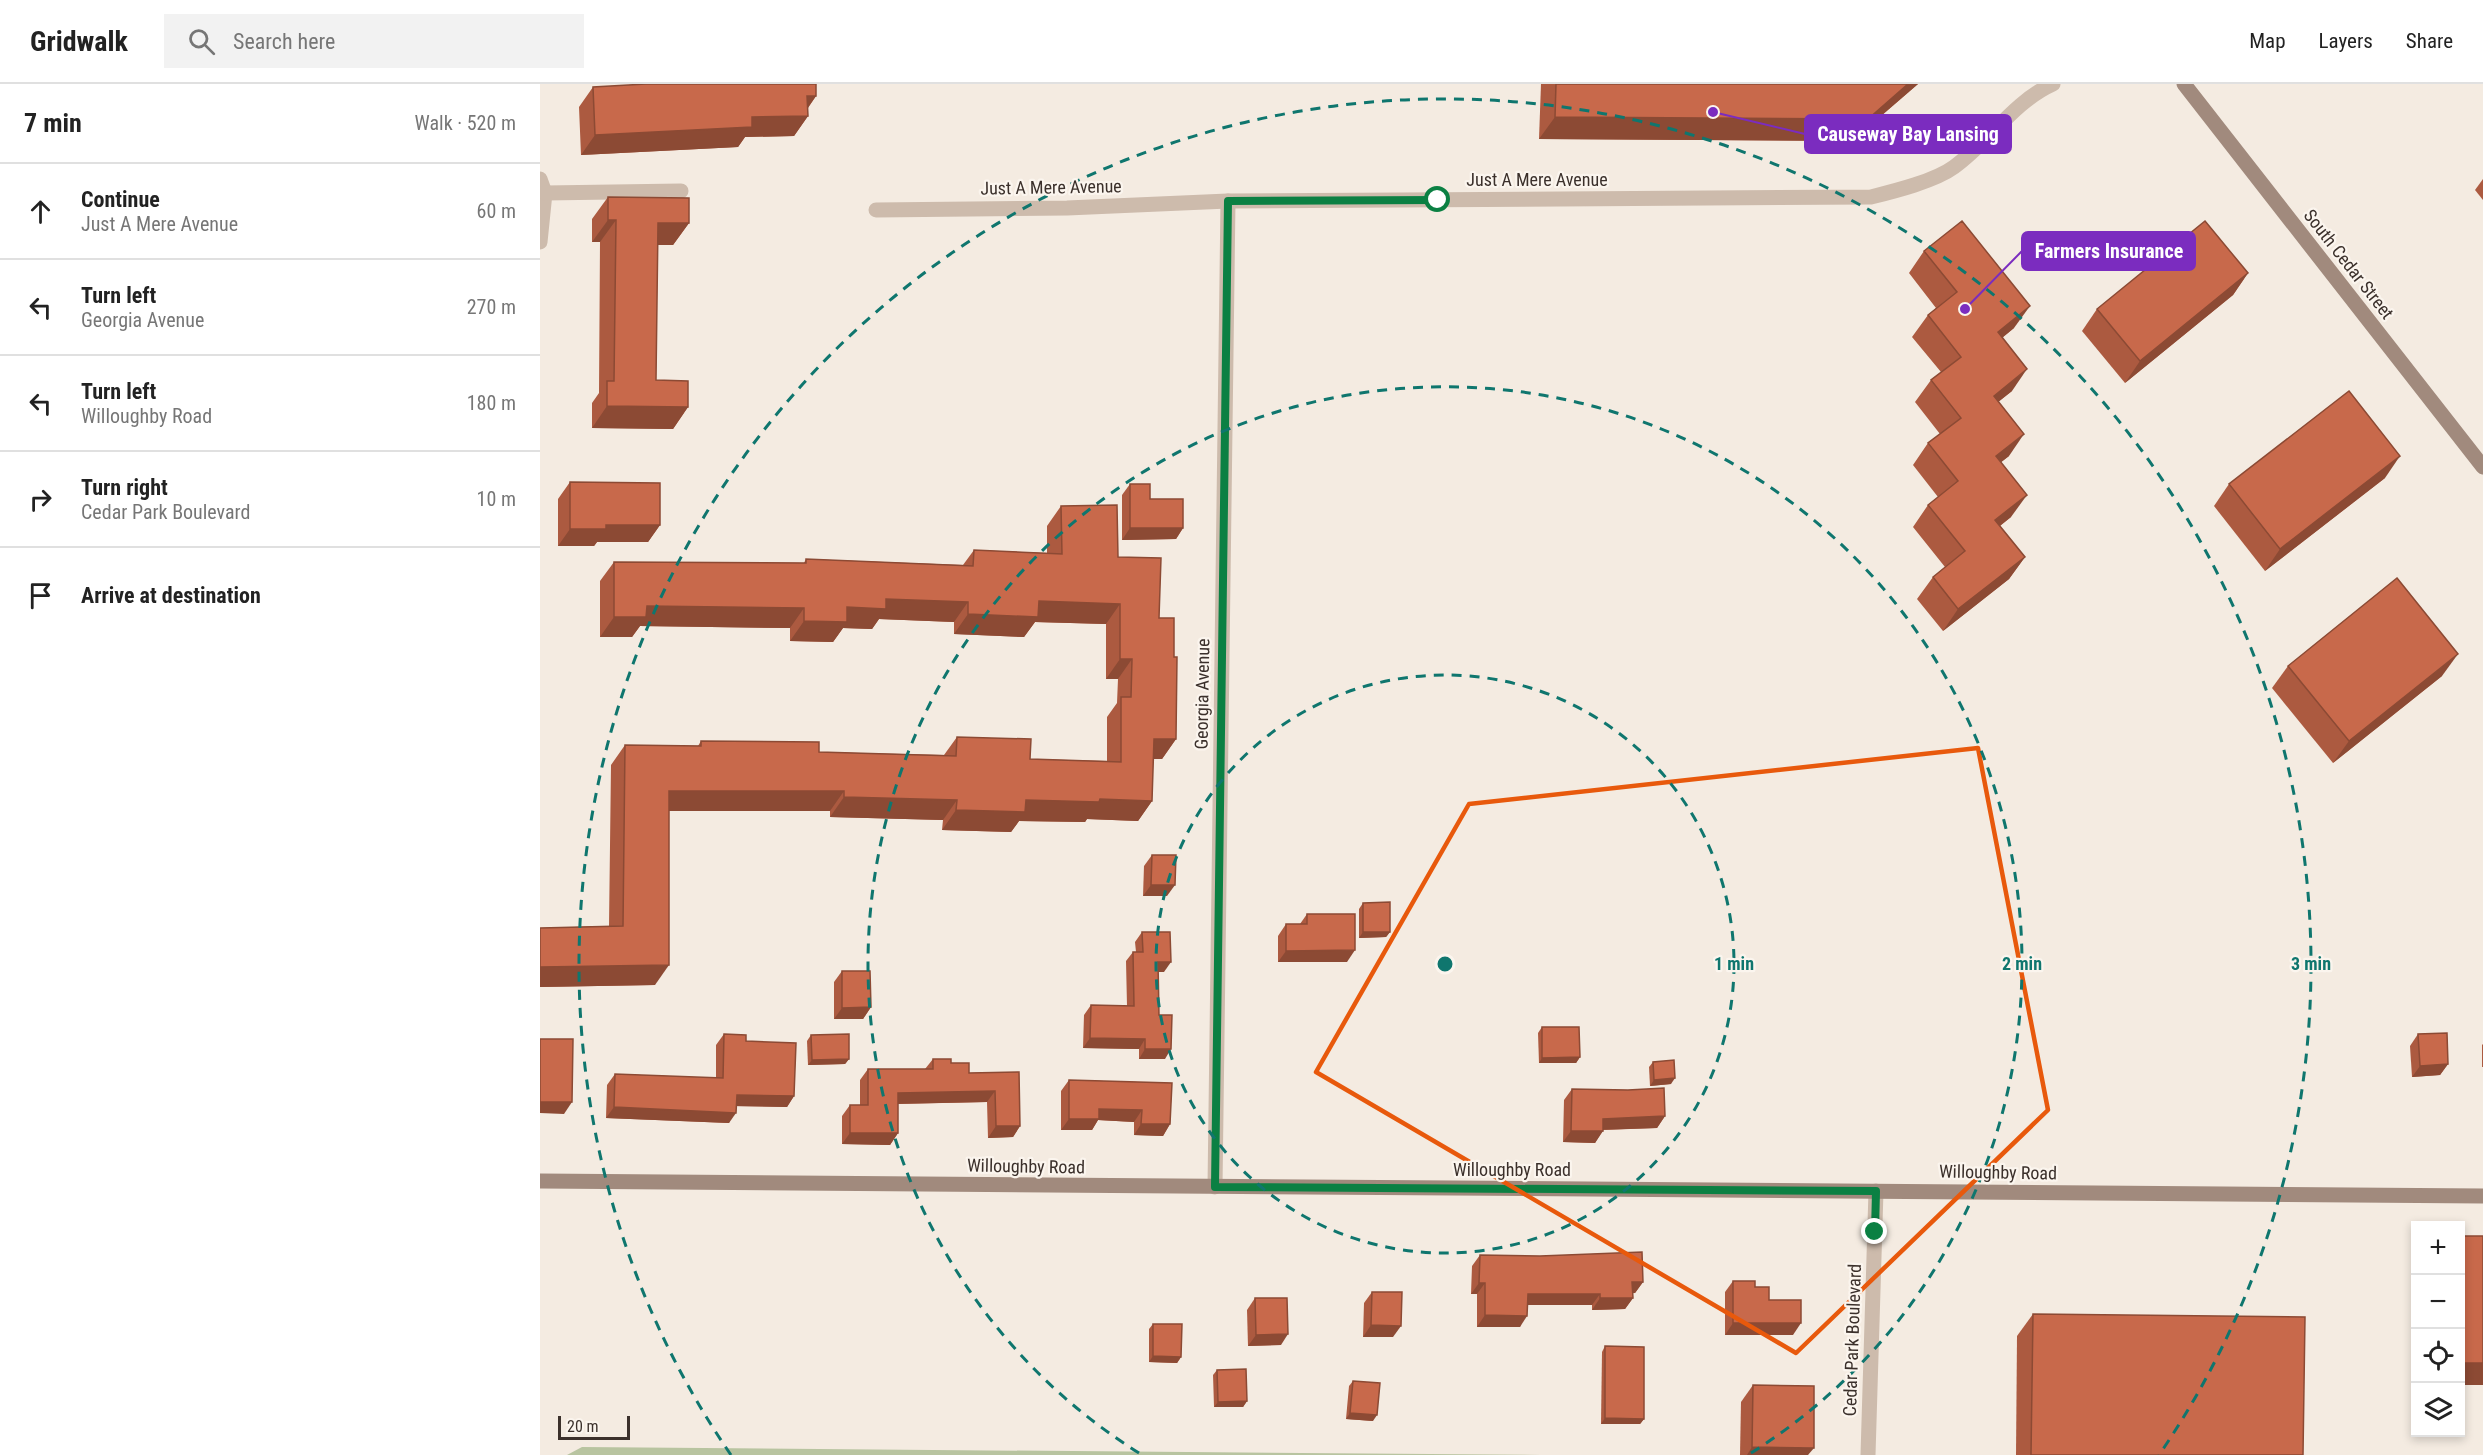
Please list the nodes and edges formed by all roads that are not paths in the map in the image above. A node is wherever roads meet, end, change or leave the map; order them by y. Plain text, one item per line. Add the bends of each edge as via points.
1 (2053, 84) edge
2 (2184, 84) edge
3 (542, 186) edge
4 (681, 191) dead end
5 (1228, 201) junction
6 (876, 210) dead end
7 (540, 242) edge
8 (2483, 467) edge
9 (540, 1181) edge
10 (1215, 1187) junction
11 (1876, 1191) junction
12 (2483, 1196) edge
13 (1868, 1455) edge

1 - 5 street, Just A Mere Avenue via 2035,92 1953,168 1871,197
2 - 8 street, South Cedar Street
3 - 4 street
3 - 7 street
5 - 6 street, Just A Mere Avenue
5 - 10 street, Georgia Avenue
9 - 10 street, Willoughby Road
10 - 11 street, Willoughby Road
11 - 12 street, Willoughby Road
11 - 13 street, Cedar Park Boulevard

